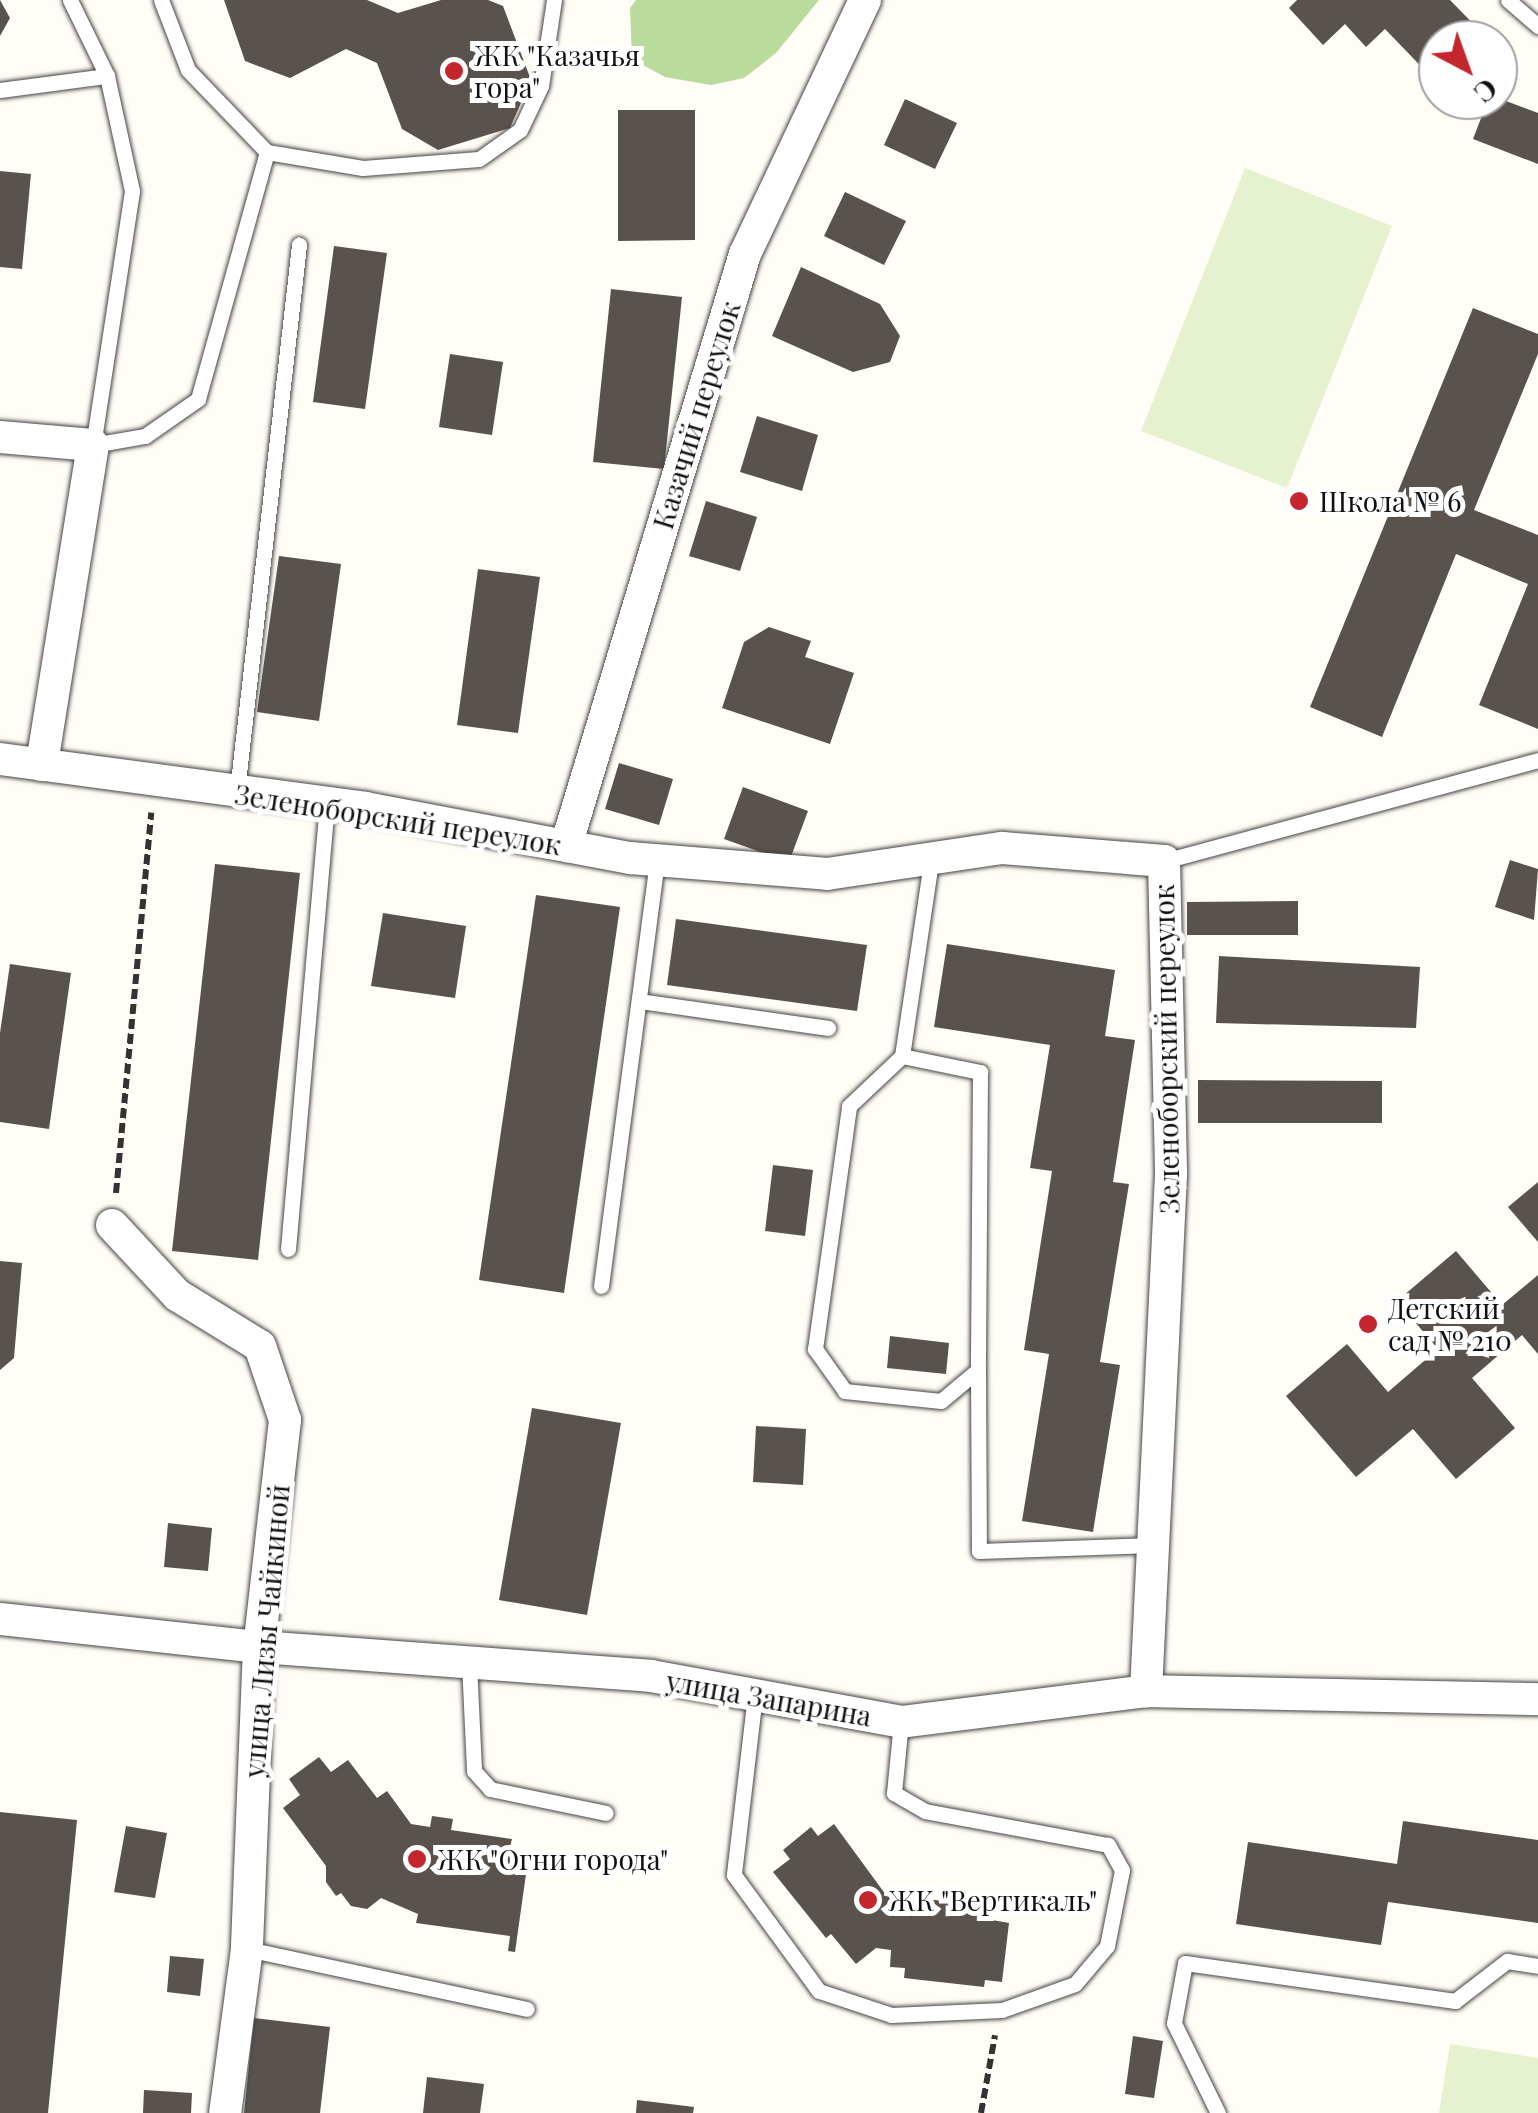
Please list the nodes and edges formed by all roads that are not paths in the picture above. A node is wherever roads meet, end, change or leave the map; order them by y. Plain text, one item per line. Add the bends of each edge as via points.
1 (70, 0) edge
2 (161, 0) edge
3 (554, 0) edge
4 (866, 0) edge
5 (1508, 0) edge
6 (1538, 26) edge
7 (106, 76) junction
8 (0, 90) edge
9 (268, 152) junction
10 (299, 245) dead end
11 (0, 436) edge
12 (93, 445) junction
13 (0, 758) edge
14 (1538, 760) edge
15 (42, 764) junction
16 (237, 792) junction
17 (327, 803) junction
18 (566, 846) junction
19 (657, 860) junction
20 (931, 861) junction
21 (1164, 861) junction
22 (638, 1000) junction
23 (828, 1028) dead end
24 (902, 1056) junction
25 (112, 1224) road end
26 (288, 1250) dead end
27 (601, 1286) dead end
28 (978, 1370) junction
29 (1153, 1545) junction
30 (0, 1619) edge
31 (259, 1647) junction
32 (469, 1662) junction
33 (1146, 1691) junction
34 (755, 1694) junction
35 (1538, 1700) edge
36 (901, 1722) junction
37 (606, 1813) dead end
38 (247, 1950) junction
39 (1538, 1966) edge
40 (527, 2009) dead end
41 (225, 2113) edge
42 (1218, 2113) edge

1 - 7 lane
2 - 9 lane via 188,70
3 - 9 lane via 541,86 520,130 479,159 363,168
4 - 18 street, Казачий переулок via 745,254
5 - 6 lane
7 - 8 lane
7 - 12 lane via 132,191
9 - 12 lane via 198,399 145,436
10 - 16 lane
11 - 12 street
12 - 15 street
13 - 15 street, Зеленоборский переулок
14 - 21 lane
15 - 16 street, Зеленоборский переулок
16 - 17 street, Зеленоборский переулок
17 - 18 street, Зеленоборский переулок
17 - 26 lane
18 - 19 street, Зеленоборский переулок
19 - 20 street, Зеленоборский переулок via 827,874
19 - 22 lane
20 - 21 street, Зеленоборский переулок via 1002,848
20 - 24 lane
21 - 29 street, Зеленоборский переулок via 1171,1174
22 - 23 lane
22 - 27 lane
24 - 28 lane via 980,1072
24 - 28 lane via 848,1106 814,1349 845,1391 941,1401
25 - 31 street, улица Лизы Чайкиной via 177,1295 260,1346 285,1420
28 - 29 lane via 979,1551
29 - 33 street, Зеленоборский переулок
30 - 31 street, улица Запарина
31 - 32 street, улица Запарина
31 - 38 street, улица Лизы Чайкиной
32 - 34 street, улица Запарина via 651,1676
32 - 37 lane via 474,1771 490,1789
33 - 35 street, улица Запарина
33 - 36 street, улица Запарина
34 - 36 street, улица Запарина
34 - 36 lane via 734,1875 819,1991 891,2015 1002,2010 1075,1984 1107,1946 1122,1870 1108,1845 925,1810 894,1793
38 - 40 lane
38 - 41 street, улица Лизы Чайкиной
39 - 42 lane via 1507,1962 1455,2001 1186,1962 1174,2023

